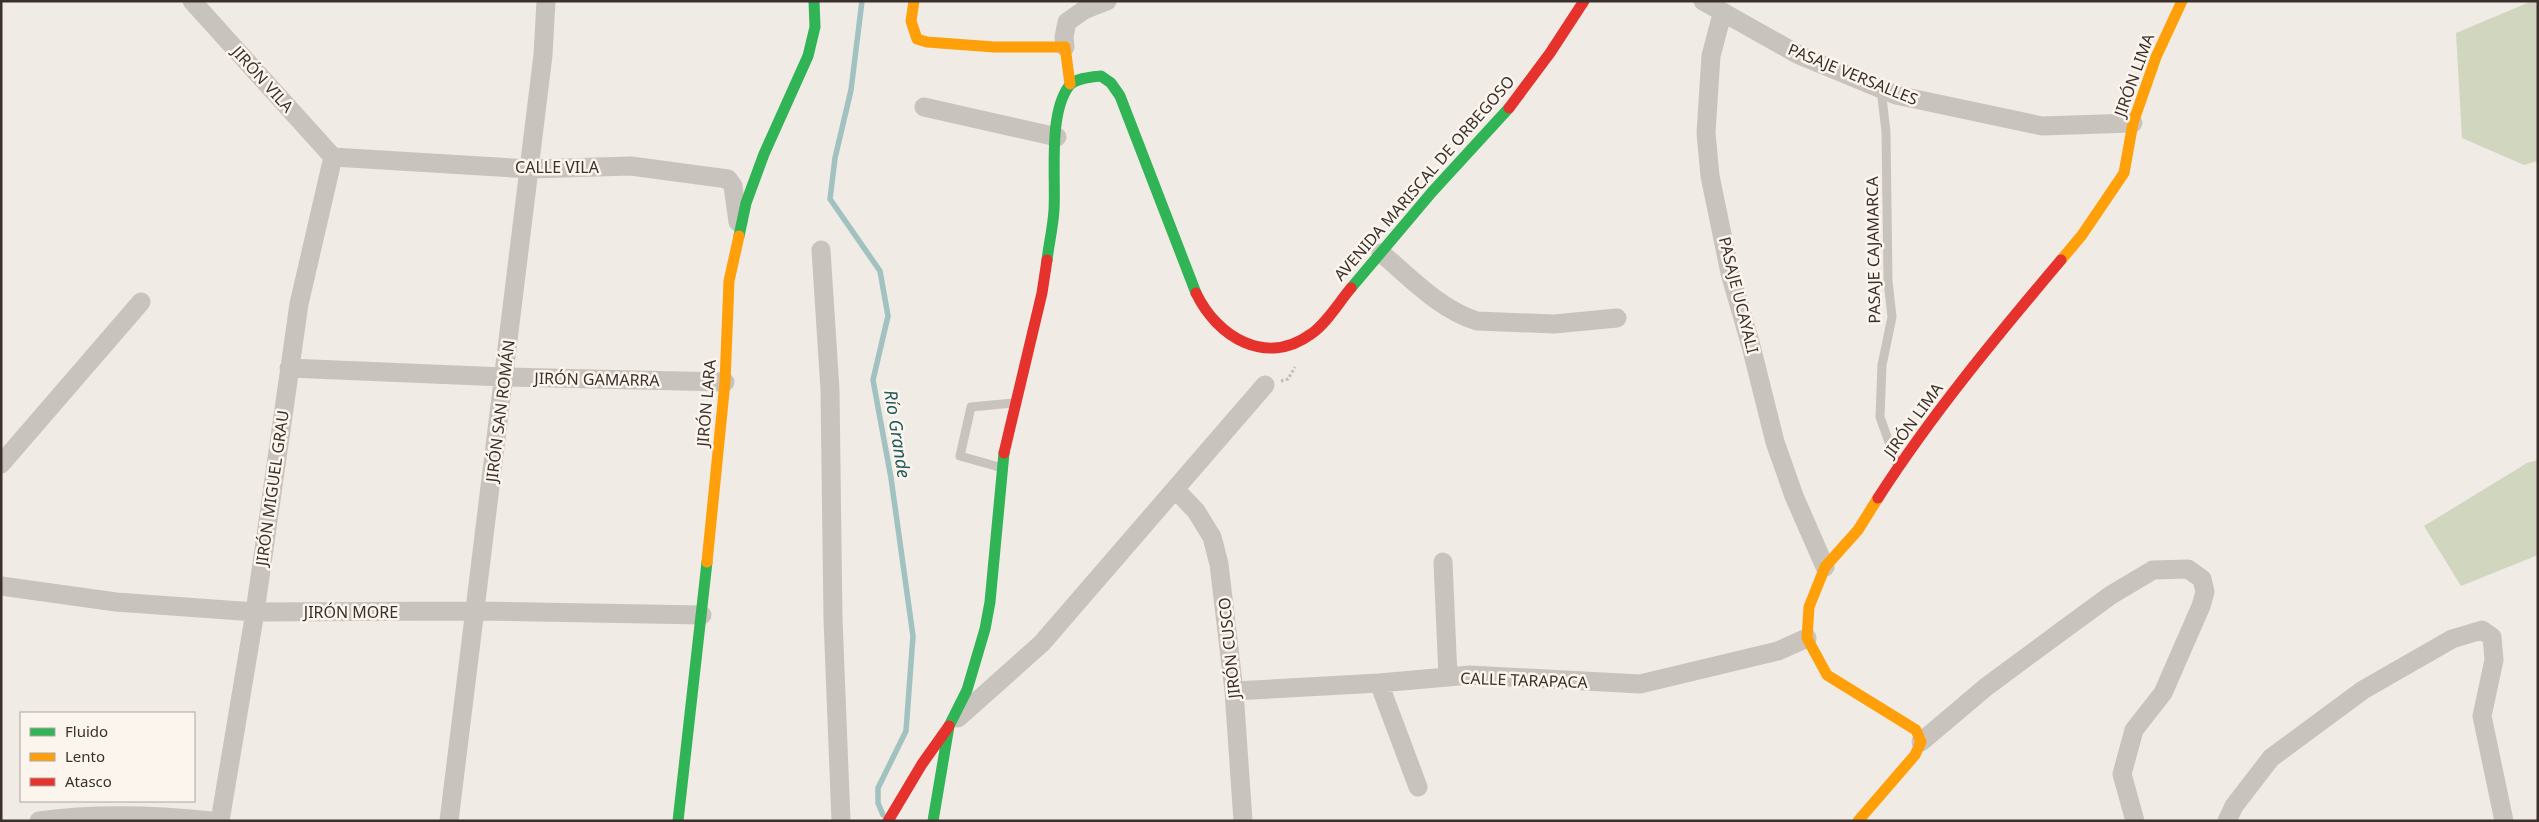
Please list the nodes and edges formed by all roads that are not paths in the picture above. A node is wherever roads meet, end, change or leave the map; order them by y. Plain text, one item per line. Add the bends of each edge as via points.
1 (192, 1) edge
2 (546, 1) edge
3 (814, 1) edge
4 (914, 1) edge
5 (1107, 1) edge
6 (1584, 1) edge
7 (1703, 1) edge
8 (2182, 1) edge
9 (1722, 14) junction
10 (1065, 47) junction
11 (1070, 84) junction
12 (1881, 88) junction
13 (924, 107) dead end
14 (2133, 123) junction
15 (1057, 138) junction
16 (333, 157) junction
17 (530, 169) junction
18 (739, 230) junction
19 (822, 250) dead end
20 (1381, 253) junction
21 (141, 302) dead end
22 (1617, 318) dead end
23 (289, 368) junction
24 (504, 377) junction
25 (725, 382) junction
26 (1265, 385) dead end
27 (1016, 402) junction
28 (1, 464) edge
29 (1003, 467) junction
30 (1898, 467) junction
31 (1175, 488) junction
32 (1443, 562) dead end
33 (1826, 567) junction
34 (1, 586) edge
35 (475, 611) junction
36 (255, 612) junction
37 (702, 615) junction
38 (1807, 638) junction
39 (1448, 677) junction
40 (1379, 683) junction
41 (1234, 691) junction
42 (949, 726) junction
43 (1921, 742) junction
44 (1418, 787) dead end
45 (938, 818) edge
46 (39, 821) edge
47 (212, 821) edge
48 (220, 821) edge
49 (449, 821) edge
50 (678, 821) edge
51 (841, 821) edge
52 (888, 821) edge
53 (1243, 821) edge
54 (1858, 821) edge
55 (2135, 821) edge
56 (2227, 821) edge
57 (2504, 821) edge

1 - 16 street, JIRÓN VILA
2 - 17 street, JIRÓN SAN ROMÁN
3 - 18 main road, JIRÓN LARA via 815,27 808,56 764,154
4 - 10 main road via 910,12 911,29 917,39 994,47
5 - 10 street via 1084,10 1067,22
6 - 20 main road, AVENIDA MARISCAL DE ORBEGOSO via 1502,117
7 - 9 street, PASAJE VERSALLES
8 - 14 main road, JIRÓN LIMA via 2156,57
9 - 12 street, PASAJE VERSALLES via 1799,55
9 - 33 street, PASAJE UCAYALI via 1711,56 1706,133 1710,176 1730,273 1775,442 1794,496
10 - 11 main road
11 - 15 main road via 1061,100
11 - 20 main road, AVENIDA MARISCAL DE ORBEGOSO via 1101,76 1120,96 1158,203 1195,291 1215,324 1235,338 1252,346 1268,348 1301,342 1313,333
12 - 14 street, PASAJE VERSALLES via 1927,103 2042,126
12 - 30 lane, PASAJE CAJAMARCA via 1886,132 1888,281 1892,317 1882,365 1880,417
13 - 15 street
14 - 30 main road, JIRÓN LIMA via 2124,173 2109,196 2082,235 1983,353
15 - 27 main road via 1053,221 1042,293
16 - 17 street, CALLE VILA
16 - 23 street, JIRÓN MIGUEL GRAU via 299,304
17 - 18 street, CALLE VILA via 631,166 728,179 733,186
17 - 24 street, JIRÓN SAN ROMÁN
18 - 25 main road, JIRÓN LARA via 728,281
19 - 51 street via 830,390 833,619
20 - 22 street via 1446,306 1471,319 1554,324
21 - 28 street
23 - 24 street, JIRÓN GAMARRA
23 - 36 street, JIRÓN MIGUEL GRAU
24 - 25 street, JIRÓN GAMARRA
24 - 35 street, JIRÓN SAN ROMÁN
25 - 37 main road, JIRÓN LARA
26 - 31 street
27 - 29 main road
27 - 29 lane via 971,407 960,456
29 - 42 main road via 985,628 967,690
30 - 33 main road, JIRÓN LIMA via 1858,530
31 - 41 street, JIRÓN CUSCO via 1196,511 1212,537 1220,564
31 - 42 street via 1042,643
32 - 39 street
33 - 38 main road, JIRÓN LIMA via 1809,607
34 - 36 street, JIRÓN MORE via 116,602
35 - 36 street, JIRÓN MORE
35 - 37 street, JIRÓN MORE
35 - 49 street, JIRÓN SAN ROMÁN
36 - 48 street, JIRÓN MIGUEL GRAU
37 - 50 main road, JIRÓN LARA
38 - 39 street, CALLE TARAPACA via 1778,651 1640,684 1470,675
38 - 43 main road via 1827,675 1916,730
39 - 40 street, CALLE TARAPACA
40 - 41 street, CALLE TARAPACA
40 - 44 street
41 - 53 street, JIRÓN CUSCO
42 - 45 main road
42 - 52 main road
43 - 54 main road via 1915,755
43 - 55 street via 1986,688 2111,594 2153,570 2188,569 2202,579 2205,592 2201,606 2164,693 2134,730 2122,774
46 - 47 street via 74,816 176,817
56 - 57 street via 2234,806 2271,758 2286,746 2363,690 2452,639 2482,630 2492,637 2494,660 2482,716

